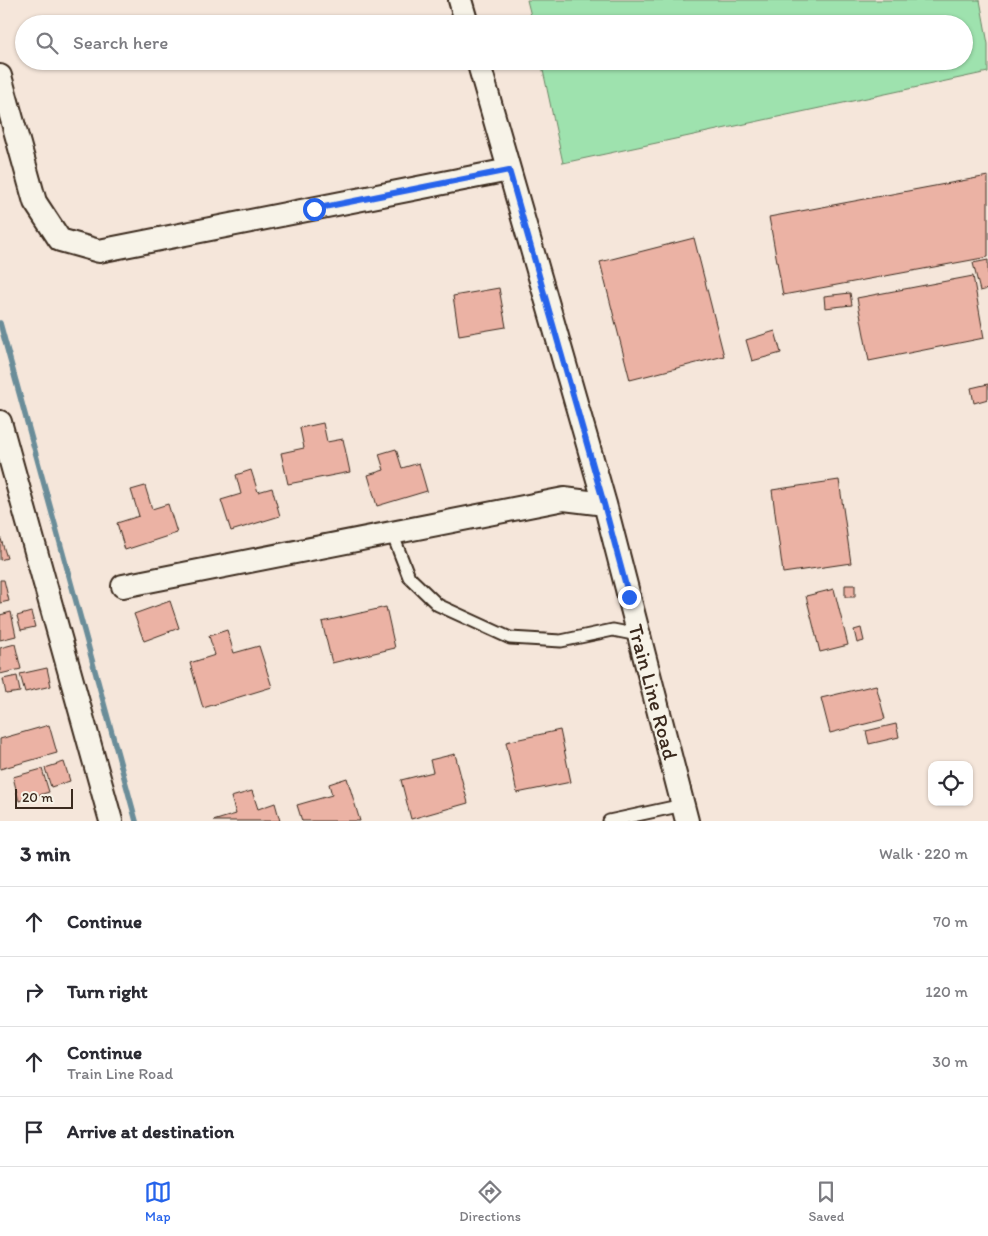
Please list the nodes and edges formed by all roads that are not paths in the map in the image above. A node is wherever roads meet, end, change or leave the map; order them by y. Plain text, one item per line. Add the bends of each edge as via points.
1 (460, 0) edge
2 (464, 15) edge
3 (481, 70) edge
4 (0, 76) edge
5 (509, 170) junction
6 (0, 422) edge
7 (604, 504) junction
8 (392, 533) junction
9 (123, 586) dead end
10 (638, 635) junction
11 (685, 813) edge
12 (111, 821) edge
13 (609, 821) edge

1 - 2 street
3 - 5 street, Train Line Road
4 - 5 street via 36,202 60,240 99,251
5 - 7 street, Train Line Road
6 - 12 street
7 - 8 street via 564,499
7 - 10 street, Train Line Road
8 - 9 street
8 - 10 lane via 409,577 438,605 510,638 561,641 613,630
10 - 11 street, Train Line Road
11 - 13 lane

